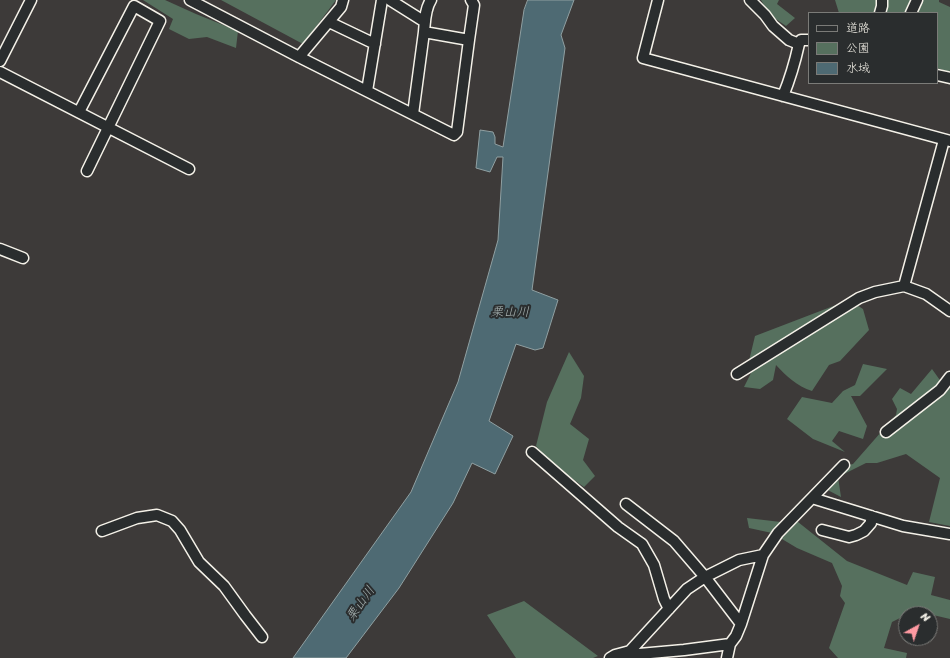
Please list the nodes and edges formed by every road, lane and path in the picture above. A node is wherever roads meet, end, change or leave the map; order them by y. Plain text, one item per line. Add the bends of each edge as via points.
1 (31, 0) edge
2 (190, 0) edge
3 (343, 0) edge
4 (383, 0) edge
5 (390, 0) edge
6 (431, 0) edge
7 (471, 0) edge
8 (658, 0) edge
9 (750, 0) edge
10 (882, 0) edge
11 (917, 0) edge
12 (880, 12) edge
13 (912, 12) edge
14 (329, 22) junction
15 (425, 22) junction
16 (424, 32) junction
17 (469, 40) junction
18 (808, 40) edge
19 (375, 44) junction
20 (799, 44) junction
21 (299, 57) junction
22 (0, 61) edge
23 (0, 72) edge
24 (938, 75) edge
25 (950, 78) edge
26 (367, 91) junction
27 (783, 96) junction
28 (79, 112) junction
29 (413, 114) junction
30 (108, 127) junction
31 (947, 140) edge
32 (189, 169) dead end
33 (87, 171) dead end
34 (0, 249) edge
35 (23, 258) dead end
36 (904, 286) junction
37 (950, 311) edge
38 (736, 374) dead end
39 (950, 377) edge
40 (886, 432) dead end
41 (532, 452) dead end
42 (844, 465) dead end
43 (812, 498) junction
44 (626, 504) dead end
45 (872, 516) junction
46 (822, 530) dead end
47 (102, 531) dead end
48 (950, 534) edge
49 (764, 555) junction
50 (705, 577) junction
51 (669, 609) junction
52 (741, 624) junction
53 (262, 637) dead end
54 (730, 644) junction
55 (628, 655) edge
56 (610, 658) edge
57 (727, 658) edge

1 - 22 street
2 - 21 street
3 - 14 street via 341,8
4 - 19 street
5 - 15 street
6 - 15 street
7 - 17 street via 474,5
8 - 27 street via 643,58
9 - 20 street via 788,40
10 - 12 street
11 - 13 street
14 - 19 street
14 - 21 street
15 - 16 street
16 - 17 street
16 - 29 street
17 - 29 street via 457,132 454,135
18 - 20 street via 801,40
19 - 26 street
20 - 27 street via 796,61
21 - 26 street
23 - 28 street
24 - 25 street
26 - 29 street
27 - 31 street
28 - 30 street
28 - 30 street via 134,6 160,21
30 - 32 street
30 - 33 street
31 - 36 street
34 - 35 street
36 - 37 street via 926,294
36 - 38 street via 859,298
39 - 40 street via 940,390
41 - 51 street via 618,527 642,544 654,565
42 - 43 street
43 - 45 street
43 - 49 street via 778,533
44 - 50 street via 674,541
45 - 46 street via 864,531 850,537
45 - 48 street via 903,526
47 - 53 street via 137,518 157,515 172,521 199,562 224,586
49 - 50 street via 739,560
49 - 52 street
50 - 51 street via 687,589
50 - 52 street
51 - 55 street
52 - 54 street
54 - 55 street
54 - 57 street
55 - 56 street via 615,655

